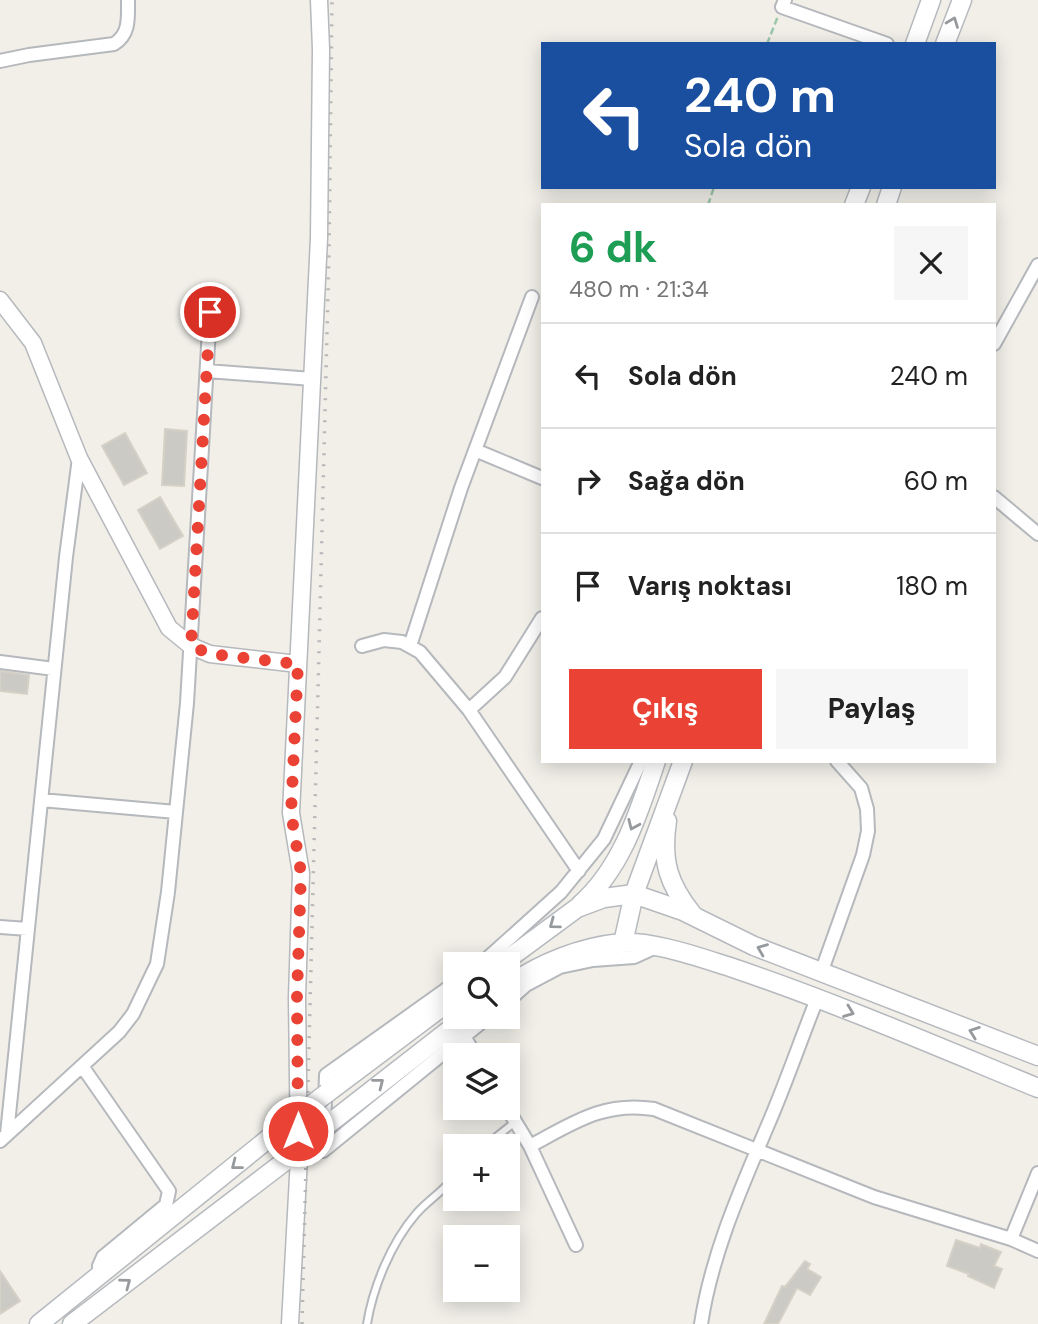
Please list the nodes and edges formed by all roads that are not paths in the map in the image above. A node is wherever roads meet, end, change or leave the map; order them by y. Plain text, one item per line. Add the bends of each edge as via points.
1 (128, 0) edge
2 (319, 0) edge
3 (931, 0) edge
4 (962, 0) edge
5 (783, 3) edge
6 (882, 42) edge
7 (916, 42) edge
8 (946, 42) edge
9 (0, 61) edge
10 (1038, 265) edge
11 (532, 297) dead end
12 (0, 300) edge
13 (210, 312) dead end
14 (996, 340) edge
15 (207, 371) junction
16 (312, 379) junction
17 (475, 450) junction
18 (79, 458) junction
19 (541, 478) edge
20 (996, 499) edge
21 (1038, 534) edge
22 (541, 620) edge
23 (191, 646) junction
24 (362, 646) dead end
25 (410, 646) junction
26 (0, 663) edge
27 (298, 664) junction
28 (54, 669) junction
29 (469, 710) junction
30 (640, 763) edge
31 (655, 763) edge
32 (682, 763) edge
33 (838, 763) edge
34 (670, 797) junction
35 (41, 800) junction
36 (176, 813) junction
37 (579, 871) junction
38 (634, 894) junction
39 (577, 908) junction
40 (695, 917) junction
41 (0, 927) edge
42 (28, 929) junction
43 (623, 943) junction
44 (656, 947) junction
45 (494, 952) edge
46 (517, 952) edge
47 (821, 972) junction
48 (520, 977) edge
49 (520, 990) edge
50 (443, 992) edge
51 (817, 999) junction
52 (443, 1006) edge
53 (451, 1029) edge
54 (474, 1029) edge
55 (464, 1037) junction
56 (468, 1043) edge
57 (1038, 1056) edge
58 (82, 1066) junction
59 (1038, 1088) edge
60 (515, 1122) joint
61 (500, 1134) edge
62 (3, 1138) edge
63 (530, 1146) junction
64 (758, 1149) junction
65 (1038, 1173) edge
66 (443, 1190) edge
67 (1011, 1239) junction
68 (576, 1245) dead end
69 (1038, 1251) edge
70 (101, 1272) junction
71 (39, 1324) edge
72 (72, 1324) edge
73 (290, 1324) edge
74 (367, 1324) edge
75 (701, 1324) edge

1 - 9 street via 127,29 114,44
2 - 16 street via 319,238
3 - 7 main road
8 -> 4 main road
5 - 6 street
10 - 14 street
11 - 17 street
12 - 18 street via 33,343
13 - 15 street
15 - 16 street
15 - 23 street
16 - 27 street
17 - 19 street
17 - 25 street
18 - 23 street via 169,628
18 - 28 street
20 - 21 street
22 - 29 street via 505,677
23 - 27 street via 210,654
23 - 36 street
24 - 25 street via 384,640
25 - 29 street
26 - 28 street
27 - 73 street via 291,813 301,873 299,1158
28 - 35 street
29 - 37 street
30 - 37 street via 604,839
31 -> 39 main road via 622,850 605,879
32 - 34 main road
33 - 47 street via 861,788 868,831
34 - 38 main road
34 - 40 main road via 665,855 669,879
35 - 36 street
35 - 42 street
36 - 58 street via 157,964 133,1014
37 - 45 street
38 - 39 main road
38 - 40 main road
38 - 43 main road
39 -> 46 main road
47 -> 40 main road
41 - 42 street
42 - 62 street
43 - 44 main road
43 - 48 main road via 559,958
44 - 49 street via 634,957 560,967
44 - 51 main road via 712,961
57 -> 47 main road
50 - 55 street via 326,1075 323,1151
51 -> 59 main road
51 - 64 street
52 -> 70 main road, bridge
72 -> 53 main road, bridge
54 - 55 street
55 - 56 street
58 - 62 street
58 - 70 street via 170,1195 166,1205 103,1257
60 - 61 lane
60 - 63 street
63 - 64 street via 590,1114 630,1107 666,1112
63 - 68 street
64 - 67 street via 874,1198
64 - 75 street via 727,1222
65 - 67 street
66 - 74 lane via 408,1224 381,1276
67 - 69 street
70 - 71 main road

